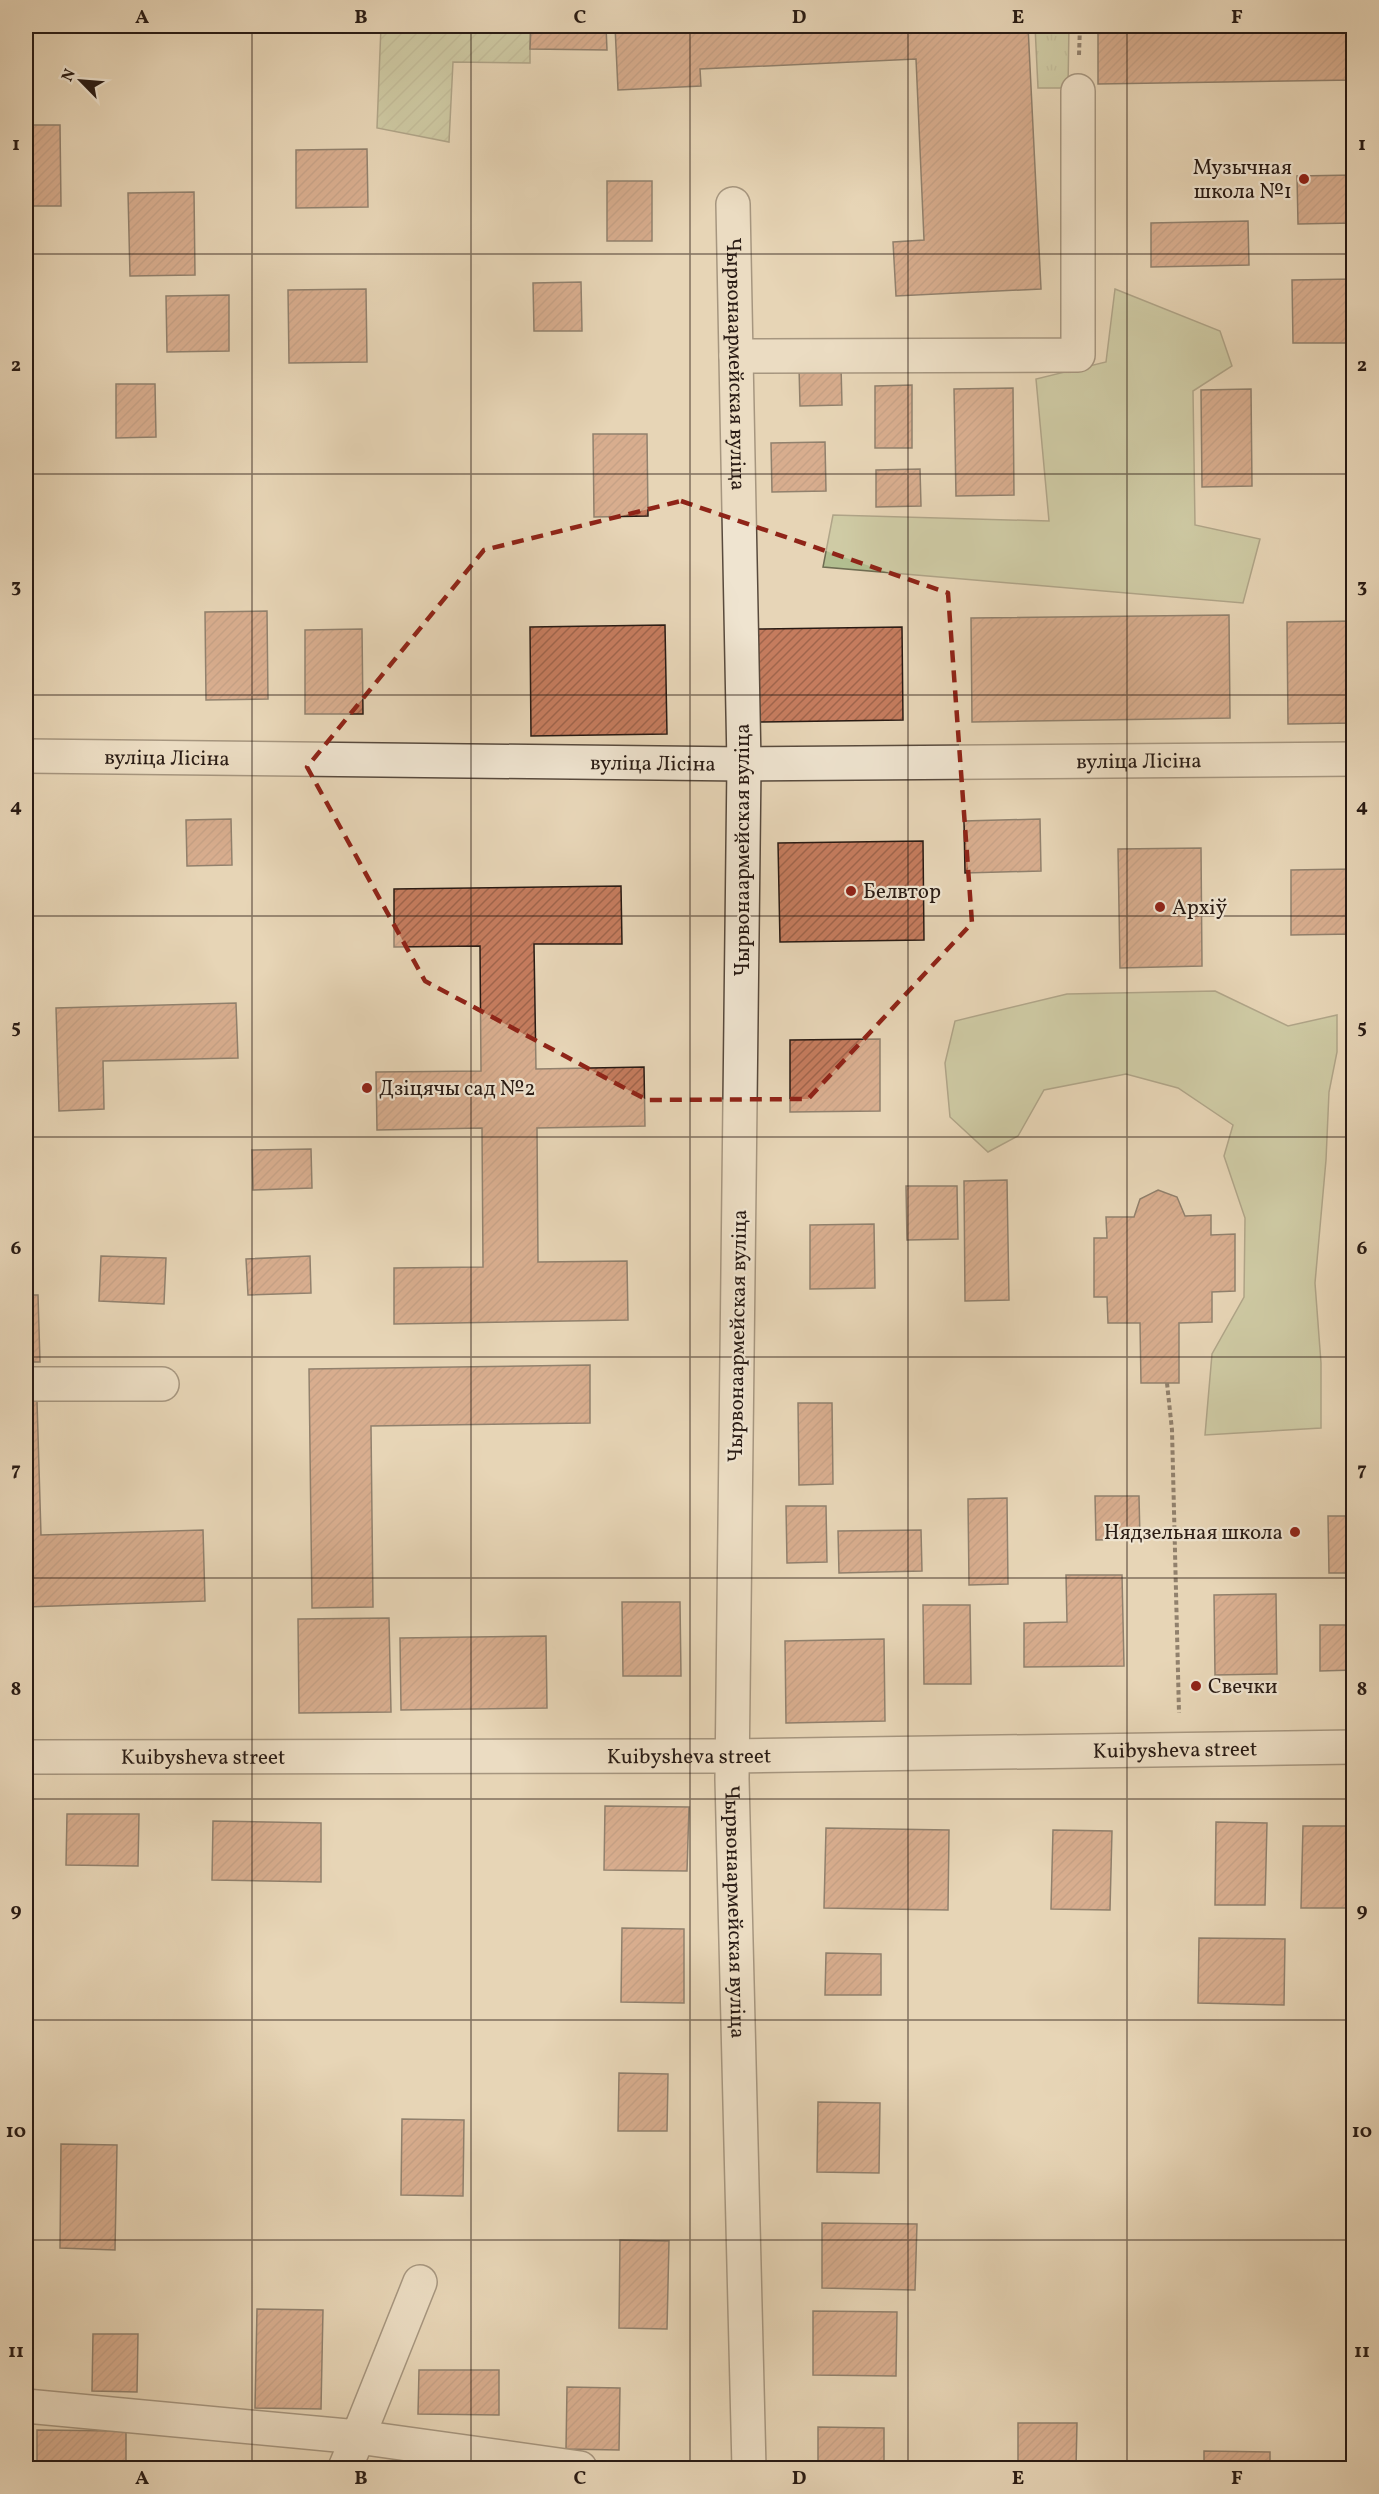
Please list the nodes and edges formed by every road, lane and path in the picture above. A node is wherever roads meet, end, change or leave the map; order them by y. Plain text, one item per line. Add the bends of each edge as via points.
1 (1078, 91) dead end
2 (733, 204) dead end
3 (736, 356) junction
4 (26, 756) edge
5 (1353, 759) edge
6 (744, 764) junction
7 (1167, 1383) dead end
8 (26, 1384) edge
9 (162, 1384) dead end
10 (1353, 1747) edge
11 (1179, 1750) junction
12 (732, 1756) junction
13 (26, 1757) edge
14 (420, 2282) dead end
15 (26, 2406) edge
16 (358, 2437) junction
17 (345, 2469) edge
18 (580, 2469) edge
19 (749, 2469) edge

1 - 3 street via 1078,355
2 - 3 street, Чырвонаармейская вуліца
3 - 6 street, Чырвонаармейская вуліца
4 - 6 street, вуліца Лісіна
5 - 6 street, вуліца Лісіна
6 - 12 street, Чырвонаармейская вуліца
7 - 11 path via 1172,1430
8 - 9 street
10 - 11 street, Kuibysheva street
11 - 12 street, Kuibysheva street
12 - 13 street, Kuibysheva street
12 - 19 street, Чырвонаармейская вуліца
14 - 16 street
15 - 16 street
16 - 17 street
16 - 18 street

